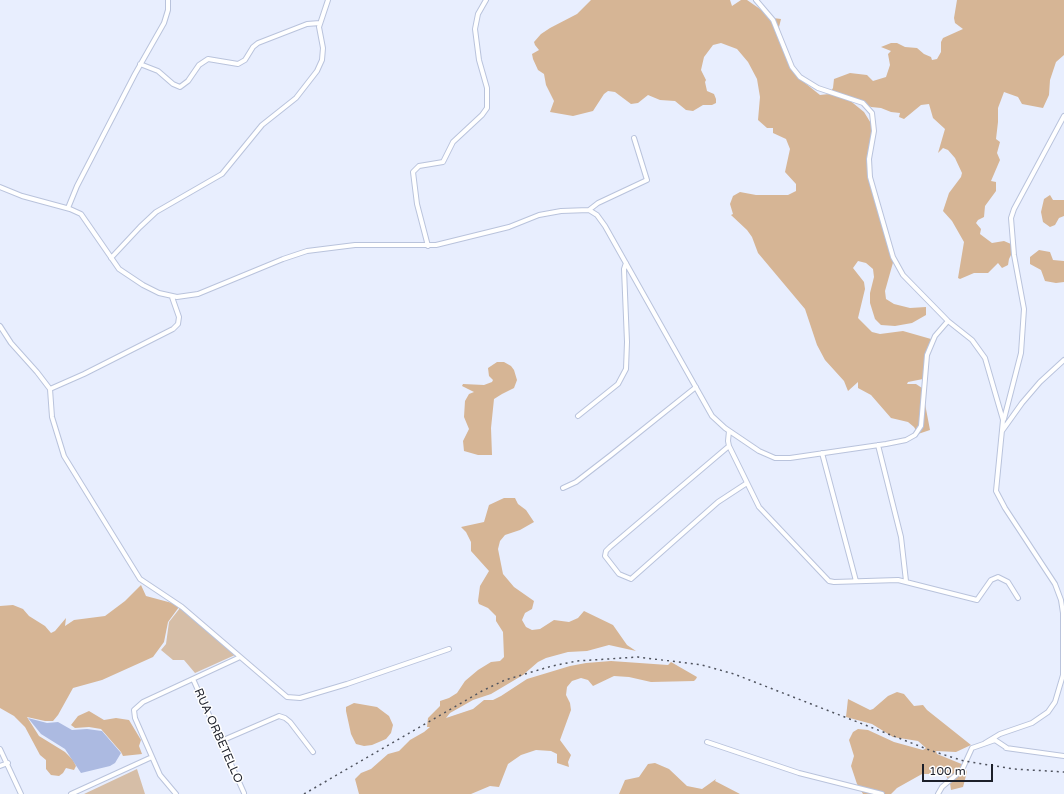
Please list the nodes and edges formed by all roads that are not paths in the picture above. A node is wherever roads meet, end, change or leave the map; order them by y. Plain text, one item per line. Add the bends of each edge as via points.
1 (168, 0) edge
2 (328, 0) edge
3 (486, 0) edge
4 (756, 0) edge
5 (320, 23) junction
6 (140, 64) junction
7 (1064, 116) edge
8 (634, 138) dead end
9 (0, 187) edge
10 (68, 208) junction
11 (589, 210) junction
12 (428, 246) junction
13 (111, 258) junction
14 (626, 263) junction
15 (172, 297) junction
16 (948, 320) junction
17 (0, 326) edge
18 (1064, 360) edge
19 (696, 387) junction
20 (50, 389) junction
21 (578, 416) dead end
22 (1003, 420) junction
23 (729, 431) junction
24 (1002, 432) junction
25 (878, 445) junction
26 (729, 446) junction
27 (822, 453) junction
28 (747, 483) junction
29 (563, 488) dead end
30 (856, 581) junction
31 (906, 581) junction
32 (1018, 598) dead end
33 (449, 649) dead end
34 (238, 658) dead end
35 (193, 679) junction
36 (1002, 734) junction
37 (221, 741) junction
38 (707, 742) dead end
39 (996, 742) junction
40 (984, 743) junction
41 (1003, 745) junction
42 (1008, 748) junction
43 (0, 749) edge
44 (313, 752) dead end
45 (1064, 756) edge
46 (152, 757) junction
47 (8, 763) junction
48 (0, 766) edge
49 (244, 793) dead end
50 (21, 794) edge
51 (71, 794) edge
52 (176, 794) edge
53 (882, 794) edge
54 (938, 794) edge

1 - 6 street via 164,23
2 - 5 street
3 - 12 street via 478,14 474,30 486,88 487,108 453,142 443,162 419,166 412,172
4 - 16 street via 773,20 792,67 800,77 818,88 862,103 872,113 874,131 869,153 870,177 893,257 903,275
5 - 6 street via 307,24 258,43 253,46 245,60 238,64 208,59 199,65 188,81 180,87 158,71
5 - 13 street via 322,60 317,71 296,98 262,126 222,174 156,212
6 - 10 street
7 - 22 street via 1011,218 1012,242 1024,309 1021,352
8 - 11 street via 647,180 598,203
9 - 10 street via 22,196
10 - 13 street via 86,219
11 - 12 street via 539,215 490,232
11 - 14 street via 597,215
12 - 15 street via 354,245 307,251 283,258 198,294
13 - 15 street via 133,279
14 - 19 street
14 - 21 street via 626,369 618,384
15 - 20 street via 179,317 178,324 173,329
16 - 22 street via 972,340 985,358
16 - 25 street via 935,336 927,355 921,428 906,440
17 - 20 street
18 - 24 street via 1036,387
19 - 23 street via 712,416
19 - 29 street via 576,482
20 - 33 street via 52,417 64,456 140,579 182,607 287,697 300,698
22 - 24 street
23 - 26 street
23 - 27 street via 759,452 775,458
24 - 36 street via 996,491 1055,584 1063,613 1064,653 1060,690 1048,712 1032,723
25 - 27 street
25 - 31 street via 901,537
26 - 28 street
26 - 28 street via 610,547 605,556 619,574 630,579 718,502
27 - 30 street
28 - 30 street via 762,511 829,581
30 - 31 street
31 - 32 street via 977,600 991,580 998,577 1008,582
34 - 35 street
35 - 37 street, RUA ORBETELLO
35 - 46 street via 143,702 134,710
36 - 39 street
36 - 40 street
36 - 41 street
37 - 44 street via 275,717 282,717 290,722
37 - 49 street, RUA ORBETELLO
38 - 53 street via 799,773
39 - 40 street
39 - 41 street
39 - 42 street
40 - 54 street via 972,748 962,770
41 - 42 street
42 - 45 street
43 - 47 street
46 - 51 street
46 - 52 street via 164,782
47 - 48 street
47 - 50 street

